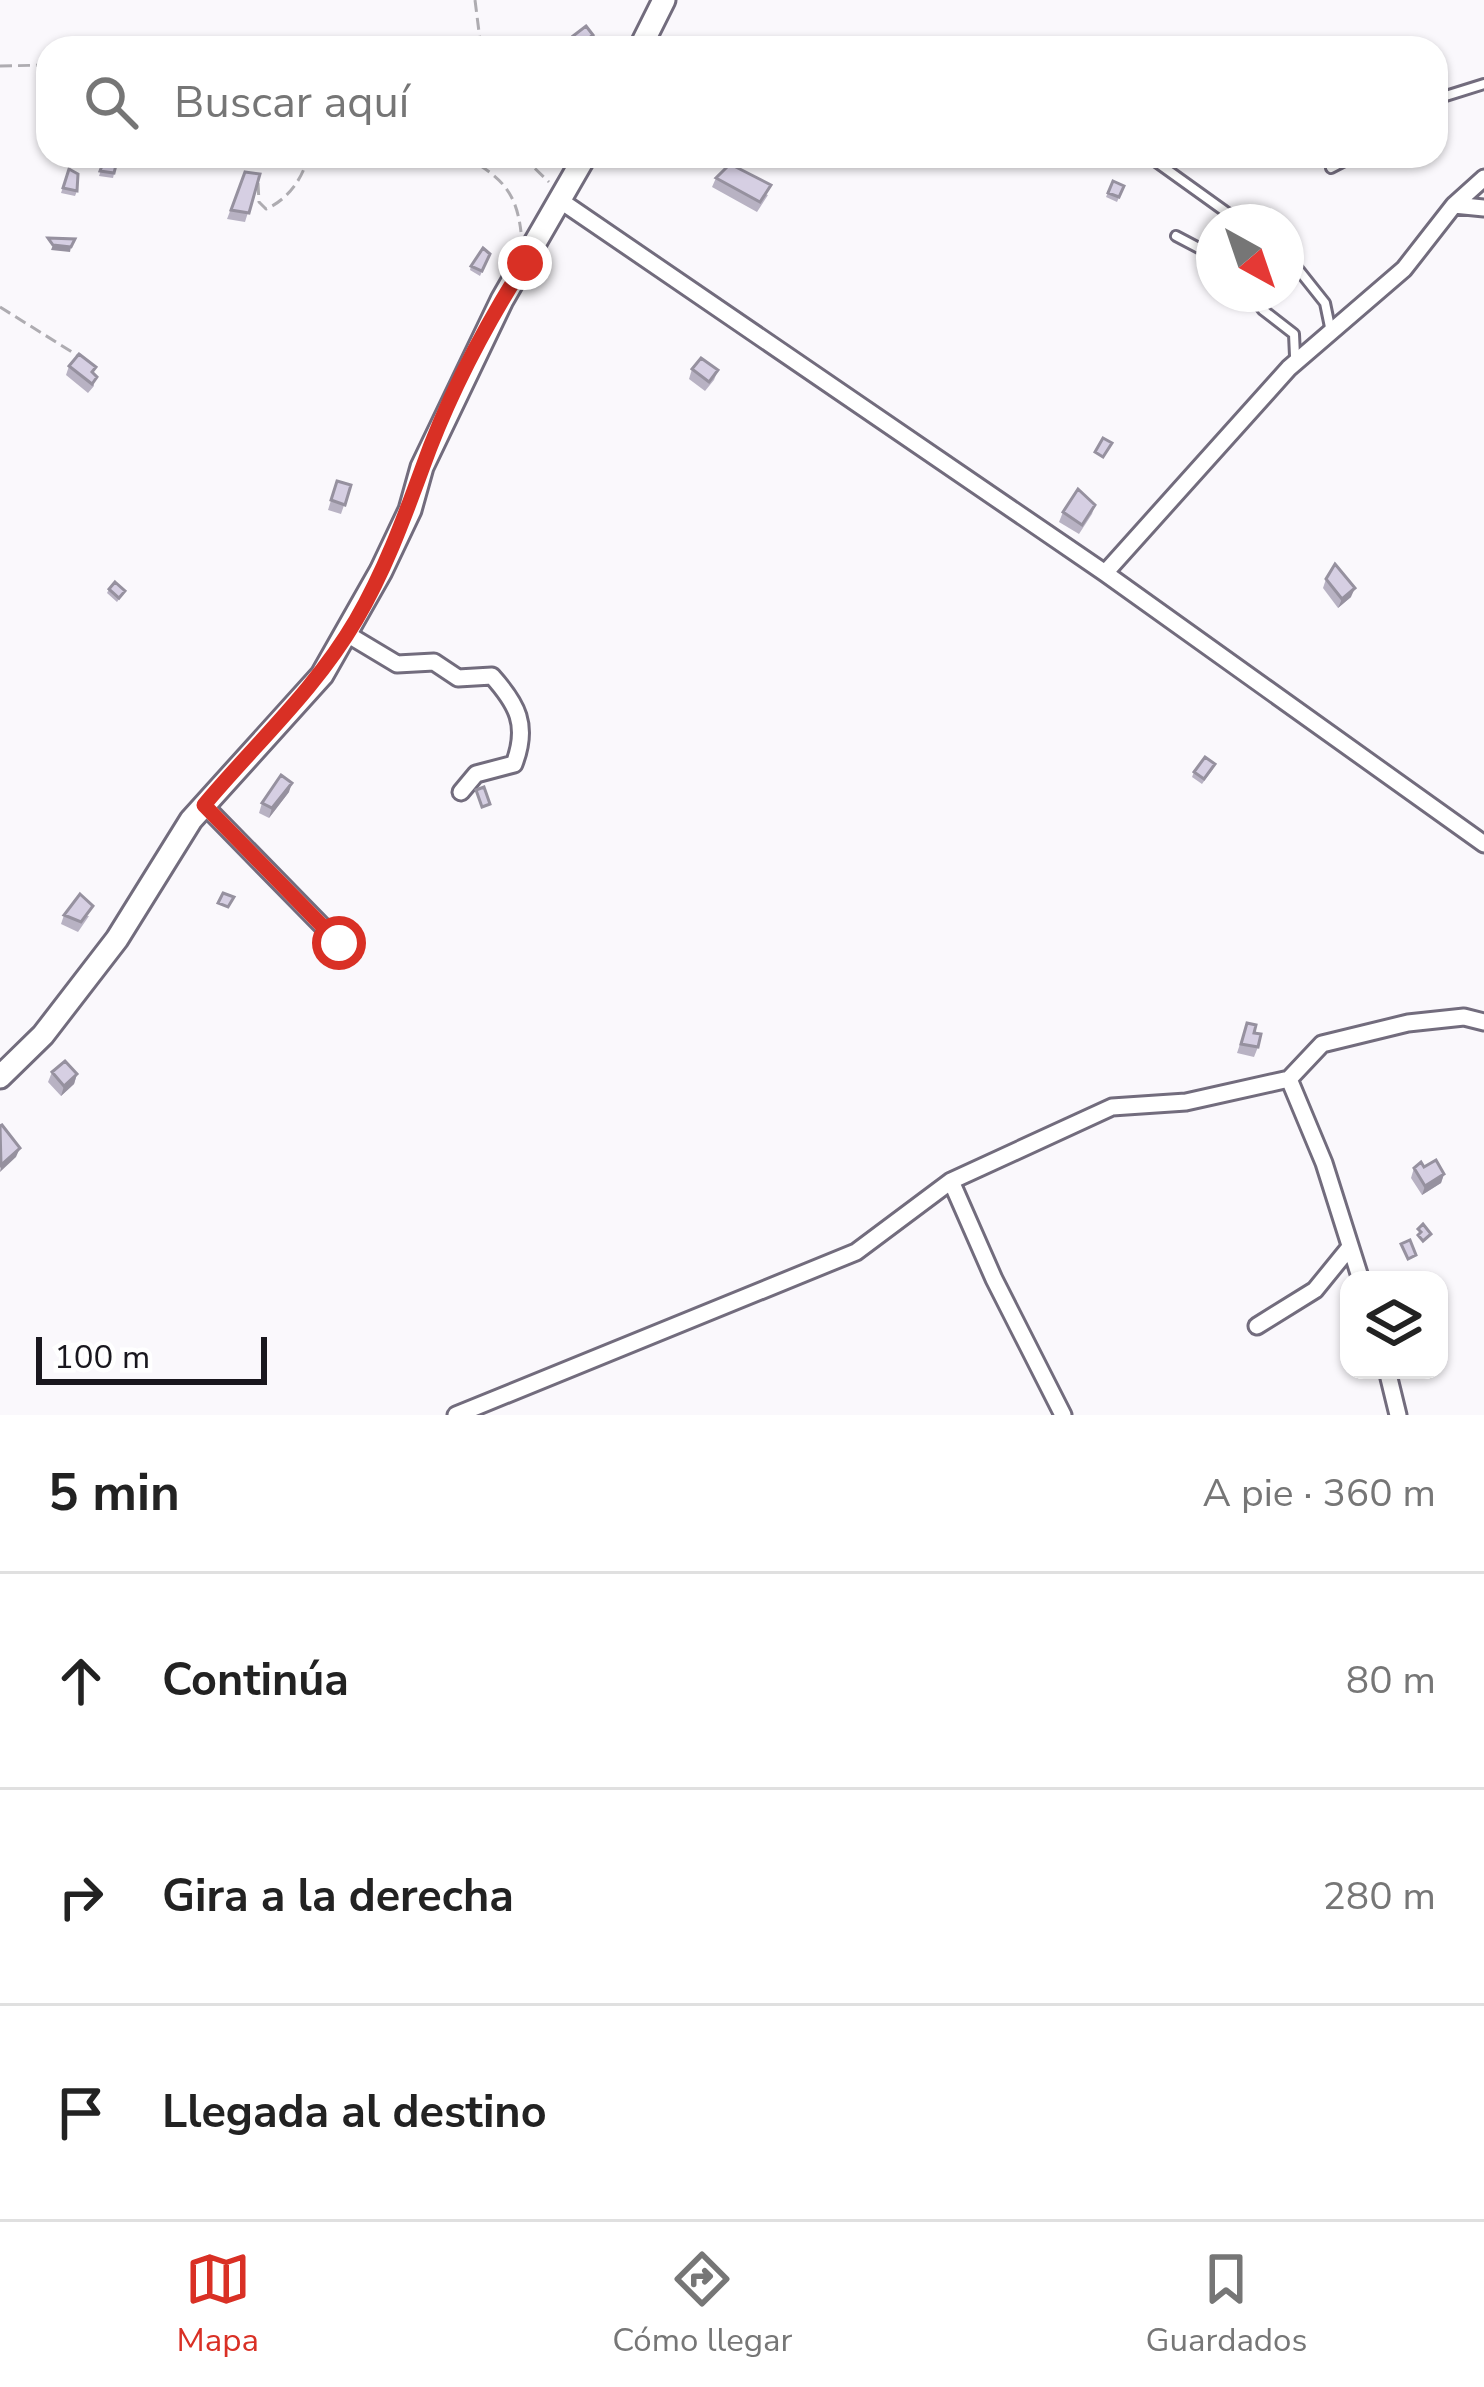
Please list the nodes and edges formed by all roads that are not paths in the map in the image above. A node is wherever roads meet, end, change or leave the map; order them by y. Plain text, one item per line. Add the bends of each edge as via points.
1 (664, 0) edge
2 (646, 36) edge
3 (1484, 85) edge
4 (1448, 96) edge
5 (578, 168) edge
6 (1165, 168) edge
7 (1484, 178) edge
8 (563, 197) junction
9 (1215, 204) edge
10 (1454, 205) junction
11 (1484, 208) edge
12 (1176, 236) dead end
13 (1196, 247) edge
14 (1304, 277) edge
15 (1266, 312) edge
16 (1331, 334) junction
17 (1289, 368) junction
18 (1105, 573) junction
19 (347, 634) junction
20 (460, 792) dead end
21 (204, 805) junction
22 (1484, 844) edge
23 (339, 943) dead end
24 (1484, 1022) edge
25 (0, 1077) edge
26 (1288, 1079) junction
27 (951, 1181) junction
28 (1350, 1247) junction
29 (1358, 1271) edge
30 (1257, 1326) dead end
31 (1389, 1379) edge
32 (484, 1409) edge
33 (456, 1415) edge
34 (1063, 1415) edge
35 (1399, 1415) edge

1 - 2 street
3 - 4 lane
5 - 8 street
6 - 9 lane
7 - 10 street
8 - 18 street
8 - 19 street via 475,353
10 - 11 street
10 - 16 street via 1404,269
12 - 13 lane
14 - 16 lane via 1325,304
15 - 17 lane via 1294,334 1298,351
16 - 17 street
17 - 18 street
18 - 22 street
19 - 20 street via 397,664 434,662 458,678 492,676 518,705 514,764 476,774
19 - 21 street via 322,675
21 - 23 street
21 - 25 street via 82,986
24 - 26 street via 1408,1023 1322,1044
26 - 27 street via 1186,1102 1112,1107
26 - 28 street
27 - 32 street via 856,1252
27 - 34 street
28 - 29 street
28 - 30 street via 1316,1290
31 - 35 street
32 - 33 street

